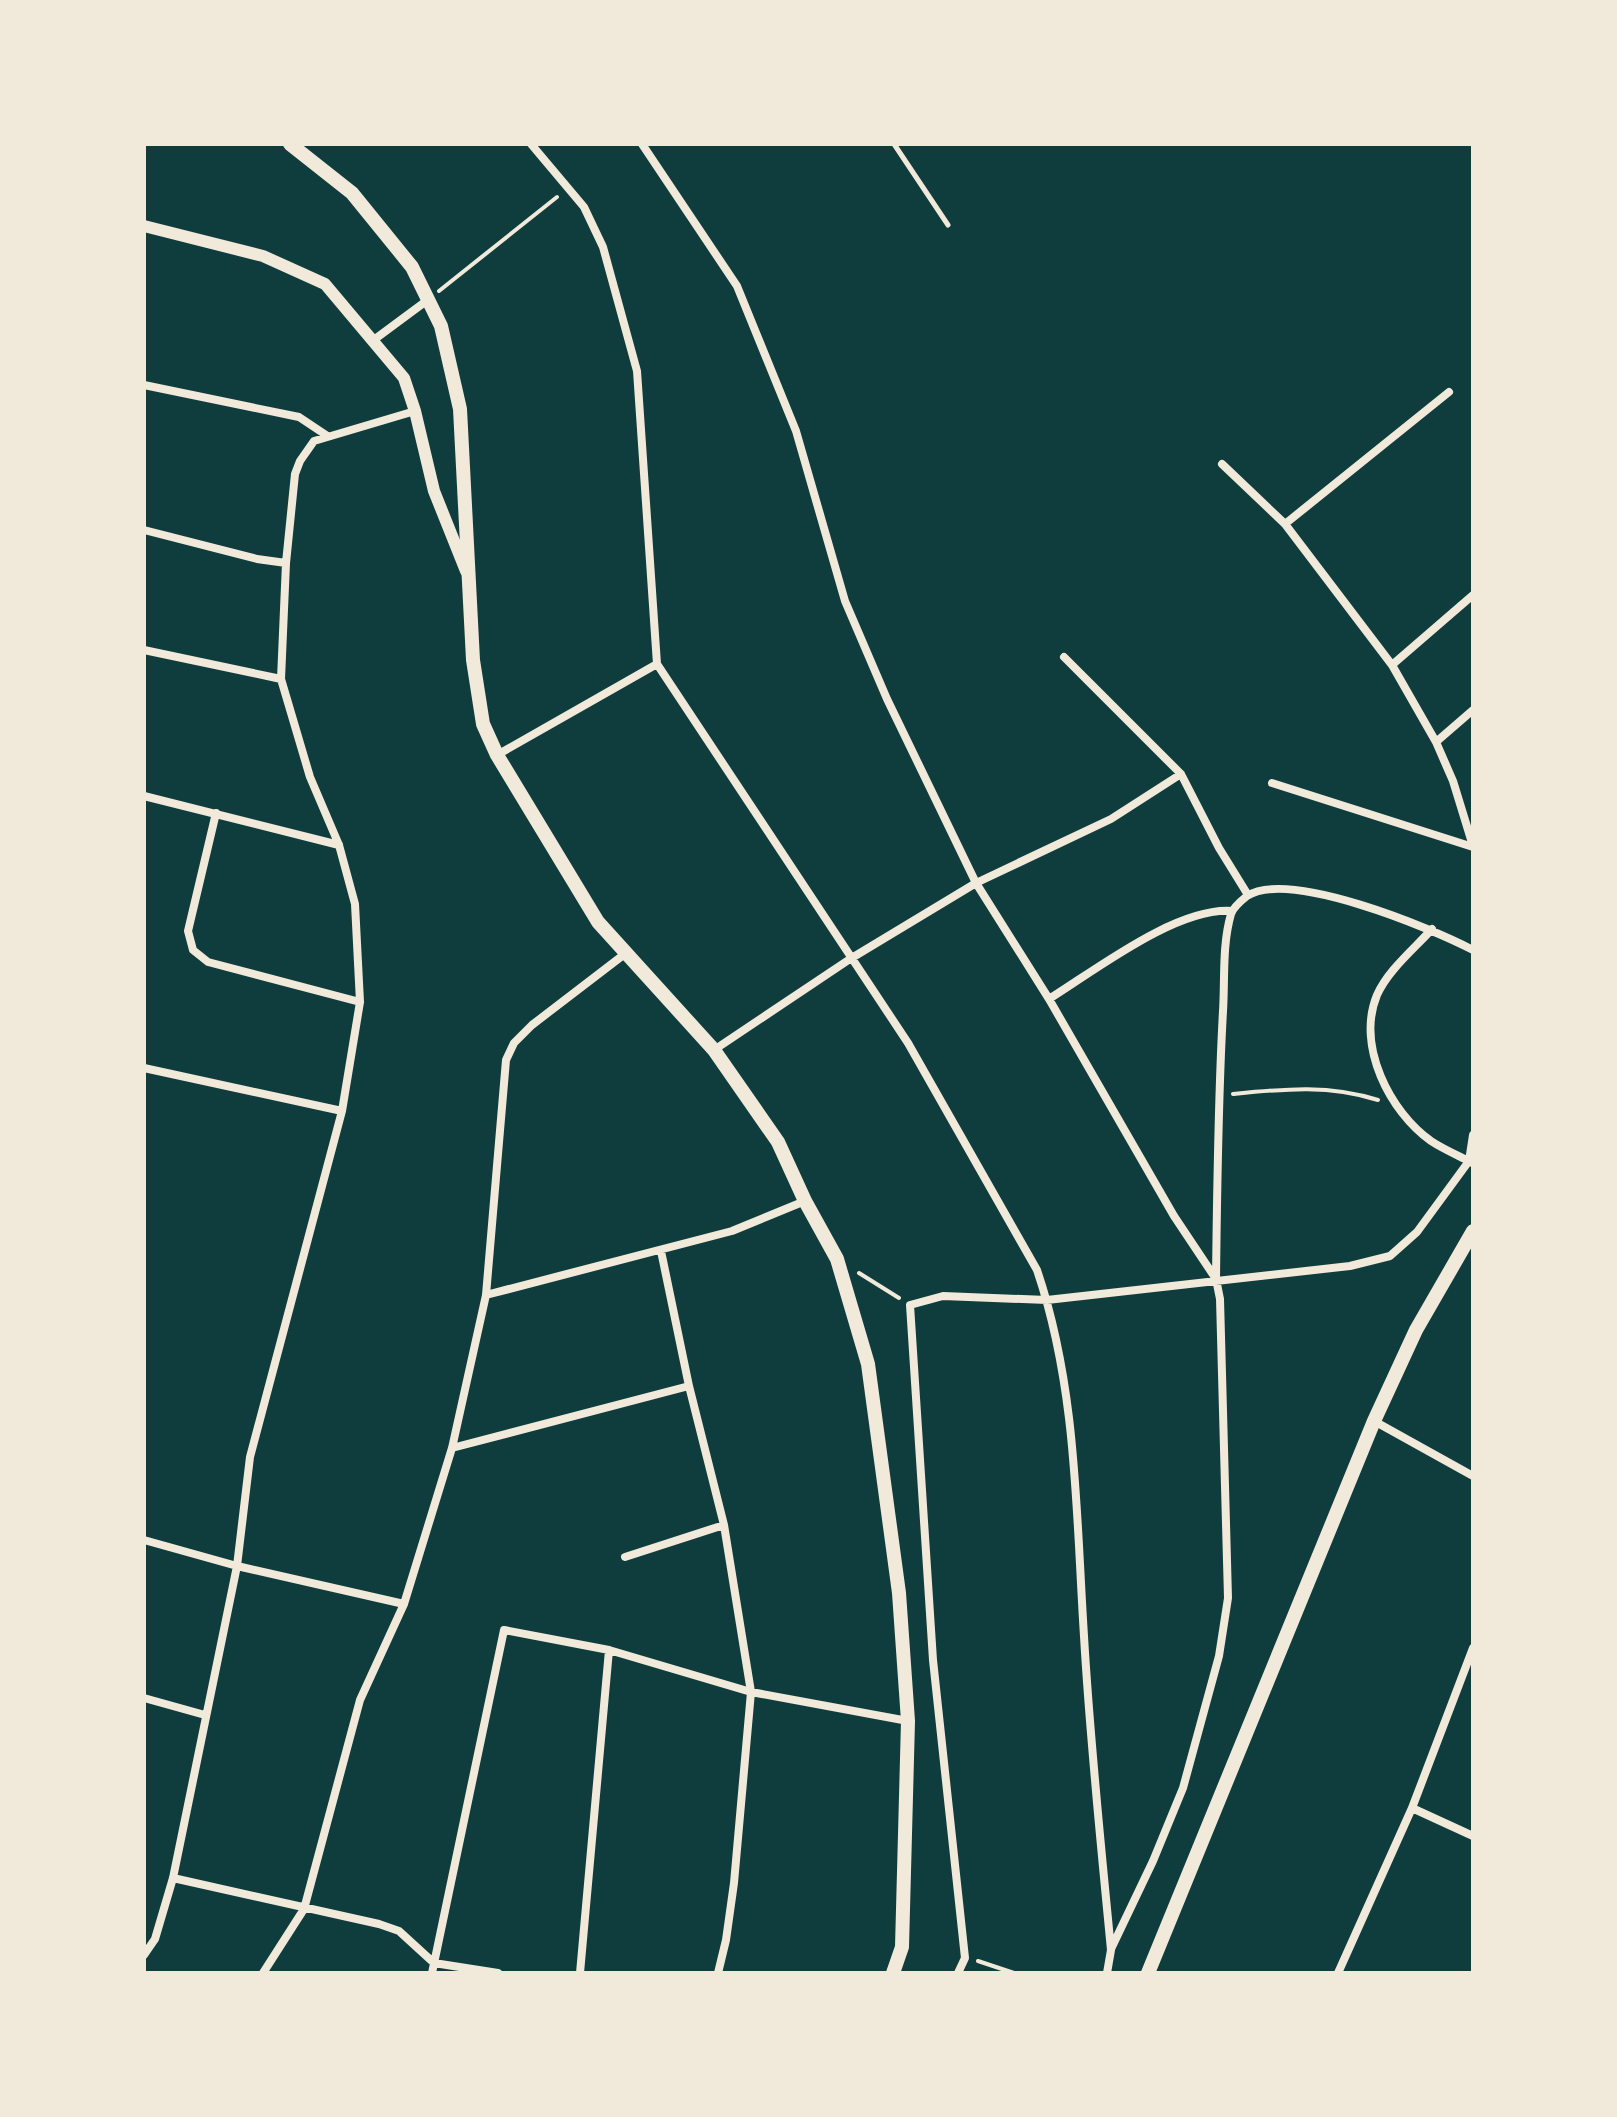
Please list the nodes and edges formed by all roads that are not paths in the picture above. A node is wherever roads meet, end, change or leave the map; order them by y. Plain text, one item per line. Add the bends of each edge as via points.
1 (290, 144) edge
2 (531, 144) edge
3 (642, 144) edge
4 (894, 144) edge
5 (948, 225) dead end
6 (144, 226) edge
7 (429, 298) junction
8 (375, 339) junction
9 (144, 385) edge
10 (1449, 392) dead end
11 (415, 411) junction
12 (326, 435) junction
13 (1222, 464) dead end
14 (1285, 524) junction
15 (144, 530) edge
16 (286, 563) junction
17 (466, 571) junction
18 (1473, 595) edge
19 (144, 650) edge
20 (1064, 657) dead end
21 (657, 664) junction
22 (1392, 665) junction
23 (281, 679) junction
24 (1473, 710) edge
25 (1436, 742) junction
26 (497, 755) junction
27 (1181, 774) junction
28 (1272, 783) dead end
29 (144, 796) edge
30 (216, 813) junction
31 (1470, 824) edge
32 (339, 845) junction
33 (1473, 847) edge
34 (976, 883) junction
35 (1248, 895) junction
36 (1232, 911) junction
37 (1432, 929) junction
38 (1472, 951) edge
39 (626, 953) junction
40 (850, 959) junction
41 (1049, 999) junction
42 (360, 1002) junction
43 (714, 1050) junction
44 (144, 1068) edge
45 (342, 1111) junction
46 (1473, 1135) edge
47 (1471, 1162) edge
48 (805, 1201) junction
49 (1473, 1231) edge
50 (661, 1251) junction
51 (1216, 1279) junction
52 (486, 1295) junction
53 (1047, 1300) junction
54 (689, 1386) junction
55 (1374, 1421) junction
56 (452, 1448) junction
57 (1473, 1476) edge
58 (724, 1525) junction
59 (144, 1540) edge
60 (625, 1557) dead end
61 (237, 1566) junction
62 (404, 1604) junction
63 (1473, 1648) edge
64 (609, 1650) junction
65 (751, 1692) junction
66 (144, 1698) edge
67 (205, 1715) junction
68 (908, 1721) junction
69 (1412, 1808) junction
70 (1473, 1836) edge
71 (173, 1878) junction
72 (304, 1909) junction
73 (1111, 1950) junction
74 (144, 1955) edge
75 (433, 1968) edge
76 (263, 1973) edge
77 (498, 1973) edge
78 (580, 1973) edge
79 (718, 1973) edge
80 (893, 1973) edge
81 (958, 1973) edge
82 (1107, 1973) edge
83 (1148, 1973) edge
84 (1338, 1973) edge

1 - 7 main road via 352,193 412,267
2 - 21 street via 584,207 603,247 637,371
3 - 34 street via 737,286 796,431 845,601
4 - 5 lane
6 - 8 street via 263,256 325,284
7 - 8 street
7 - 17 main road via 441,326 460,409
8 - 11 street via 404,378
9 - 12 street via 299,417
10 - 14 street
11 - 12 street
11 - 17 street via 434,491
12 - 16 street via 314,441 295,474
13 - 14 street
14 - 22 street
15 - 16 street
16 - 23 street
17 - 26 main road via 483,724
18 - 22 street
19 - 23 street
20 - 27 street
21 - 26 street
21 - 40 street
22 - 25 street
23 - 32 street via 310,777
24 - 25 street
25 - 31 street
26 - 39 main road via 598,922
27 - 34 street via 1111,819
27 - 35 street
28 - 33 street
29 - 30 street
30 - 32 street
30 - 42 street via 188,931 193,950 208,962
31 - 33 street
32 - 42 street via 355,904
34 - 40 street
34 - 41 street
35 - 36 street
35 - 37 street via 1271,888 1307,891
36 - 41 street via 1203,912 1172,923
36 - 51 street via 1218,1095
37 - 38 street
37 - 47 street via 1377,996 1372,1049 1381,1081 1399,1107 1431,1141
39 - 43 main road
39 - 52 street via 532,1025 506,1060
40 - 43 street
40 - 53 street via 908,1043 1037,1270
41 - 51 street
42 - 45 street
43 - 48 main road via 778,1142
44 - 45 street
45 - 61 street via 250,1457
46 - 47 street
47 - 51 street via 1417,1232 1390,1256 1350,1266
48 - 50 street via 732,1231
48 - 68 main road via 837,1259 868,1364 899,1593
49 - 55 main road via 1416,1330
50 - 52 street
50 - 54 street
51 - 53 street
51 - 73 street via 1228,1598 1219,1656 1183,1788
52 - 56 street
53 - 73 street via 1065,1374 1071,1429 1086,1680
53 - 81 street via 943,1296 910,1305 933,1660 965,1958
54 - 56 street
54 - 58 street
55 - 57 street
55 - 83 main road
56 - 62 street
58 - 60 street
58 - 65 street
59 - 61 street
61 - 62 street
61 - 67 street
62 - 72 street via 360,1700
63 - 69 street
64 - 65 street
64 - 75 street via 504,1630
64 - 78 street
65 - 68 street
65 - 79 street via 734,1883
66 - 67 street
67 - 71 street
68 - 80 main road via 902,1947
69 - 70 street
69 - 84 street
71 - 72 street
71 - 74 street via 155,1939
72 - 75 street via 399,1931
72 - 76 street
73 - 82 street
75 - 77 street

